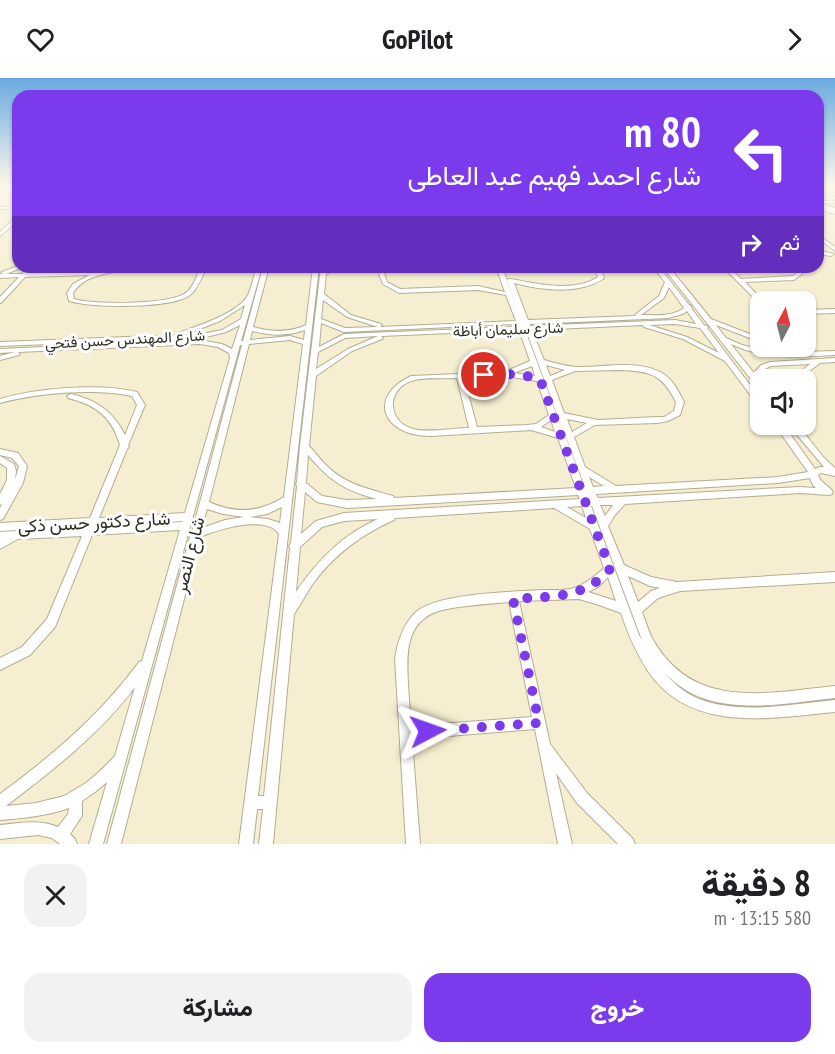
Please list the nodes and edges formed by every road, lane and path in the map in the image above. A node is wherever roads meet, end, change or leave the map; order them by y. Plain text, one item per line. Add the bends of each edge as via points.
1 (11, 221) edge
2 (2, 233) edge
3 (20, 273) edge
4 (32, 273) edge
5 (56, 273) edge
6 (98, 273) joint
7 (201, 273) edge
8 (261, 273) edge
9 (261, 273) edge
10 (320, 273) edge
11 (382, 273) edge
12 (504, 273) edge
13 (506, 273) edge
14 (599, 273) edge
15 (661, 273) edge
16 (671, 273) edge
17 (732, 273) edge
18 (799, 273) edge
19 (42, 274) junction
20 (62, 274) junction
21 (0, 275) edge
22 (508, 279) junction
23 (740, 280) junction
24 (668, 282) junction
25 (75, 285) junction
26 (10, 286) junction
27 (535, 287) junction
28 (478, 288) junction
29 (683, 288) junction
30 (673, 289) junction
31 (750, 291) edge
32 (0, 293) edge
33 (251, 294) junction
34 (509, 294) junction
35 (317, 298) junction
36 (517, 298) junction
37 (0, 301) edge
38 (688, 307) junction
39 (835, 311) edge
40 (816, 312) edge
41 (245, 317) junction
42 (318, 320) junction
43 (633, 321) junction
44 (710, 321) junction
45 (524, 325) junction
46 (308, 326) junction
47 (705, 327) junction
48 (250, 328) junction
49 (392, 331) junction
50 (344, 333) junction
51 (214, 334) junction
52 (750, 336) edge
53 (169, 337) junction
54 (722, 337) junction
55 (306, 342) junction
56 (212, 343) junction
57 (242, 343) junction
58 (0, 344) edge
59 (37, 349) junction
60 (750, 349) edge
61 (0, 351) edge
62 (315, 351) junction
63 (835, 353) edge
64 (816, 354) edge
65 (233, 357) junction
66 (788, 357) edge
67 (0, 358) edge
68 (835, 360) edge
69 (818, 361) junction
70 (538, 362) junction
71 (792, 362) junction
72 (732, 363) junction
73 (575, 369) junction
74 (761, 369) edge
75 (805, 369) edge
76 (750, 371) edge
77 (504, 374) junction
78 (312, 375) junction
79 (460, 376) junction
80 (544, 379) junction
81 (750, 388) edge
82 (59, 393) junction
83 (0, 401) edge
84 (303, 410) junction
85 (558, 415) junction
86 (220, 422) junction
87 (598, 423) junction
88 (527, 428) junction
89 (474, 430) junction
90 (786, 435) edge
91 (801, 435) edge
92 (561, 436) junction
93 (570, 436) junction
94 (304, 446) junction
95 (125, 447) junction
96 (0, 452) edge
97 (0, 459) edge
98 (583, 469) junction
99 (813, 473) junction
100 (835, 473) edge
101 (300, 484) junction
102 (615, 489) junction
103 (586, 490) junction
104 (832, 493) edge
105 (286, 500) junction
106 (0, 501) edge
107 (402, 501) junction
108 (622, 501) junction
109 (203, 503) junction
110 (333, 503) junction
111 (590, 503) junction
112 (554, 505) junction
113 (400, 514) junction
114 (0, 516) edge
115 (334, 519) junction
116 (187, 521) junction
117 (599, 526) junction
118 (0, 527) edge
119 (91, 527) junction
120 (283, 532) junction
121 (18, 535) junction
122 (194, 535) junction
123 (0, 536) edge
124 (0, 545) edge
125 (294, 546) junction
126 (615, 568) junction
127 (835, 577) edge
128 (680, 586) junction
129 (180, 592) junction
130 (167, 593) junction
131 (573, 594) junction
132 (513, 599) junction
133 (631, 610) junction
134 (290, 613) junction
135 (148, 658) junction
136 (0, 664) edge
137 (835, 692) edge
138 (820, 693) junction
139 (833, 707) edge
140 (539, 723) junction
141 (406, 733) junction
142 (543, 743) junction
143 (120, 759) junction
144 (76, 798) junction
145 (0, 802) edge
146 (270, 802) junction
147 (252, 803) junction
148 (0, 813) edge
149 (0, 832) edge
150 (66, 839) edge
151 (96, 844) edge
152 (114, 844) edge
153 (246, 844) edge
154 (266, 844) edge
155 (413, 844) edge
156 (565, 844) edge
157 (628, 844) edge

1 - 2 street
3 - 26 street
4 - 19 street
5 - 19 street
6 - 20 street
6 - 25 street
7 - 25 street via 190,292 171,301 82,304 71,300
8 - 33 street
9 - 48 street, شارع النصر
10 - 35 street
11 - 28 street via 385,283 399,291
12 - 22 street
13 - 22 street
14 - 27 street via 601,278 594,283
15 - 24 street
16 - 29 street
17 - 23 street
18 - 23 street via 794,278
19 - 20 street
19 - 26 street
20 - 25 street
21 - 26 street
22 - 27 street
22 - 28 street
22 - 34 street
22 - 36 street
23 - 31 street
24 - 30 street
24 - 43 street via 662,297
26 - 32 street
26 - 37 street
27 - 36 street
28 - 34 street
29 - 30 street
29 - 44 street
30 - 38 street
33 - 41 street
33 - 53 street via 243,304 220,318
34 - 45 street
35 - 42 street
35 - 46 street
35 - 49 street via 349,316
36 - 45 street
38 - 43 street, شارع سليمان أباظة via 675,315
38 - 47 street
39 - 40 street
41 - 51 street, شارع المهندس حسن فتحي via 234,327
41 - 57 street
42 - 50 street, شارع سليمان أباظة
42 - 62 street
43 - 45 street, شارع سليمان أباظة
43 - 47 street, شارع سليمان أباظة
43 - 72 street via 685,338
44 - 52 street
44 - 54 street
45 - 49 street, شارع سليمان أباظة
45 - 70 street
46 - 48 street via 270,333
46 - 55 street
47 - 72 street
48 - 57 street, شارع النصر
49 - 50 street, شارع سليمان أباظة
49 - 78 street via 350,350
50 - 62 street, شارع سليمان أباظة
51 - 53 street, شارع المهندس حسن فتحي
51 - 56 street via 217,338
53 - 58 street, شارع المهندس حسن فتحي
54 - 60 street
54 - 76 street
55 - 57 street via 290,338
55 - 84 street
56 - 59 street, شارع المهندس حسن فتحي
56 - 65 street, شارع المهندس حسن فتحي via 226,348
57 - 65 street
57 - 86 street, شارع النصر
59 - 61 street, شارع المهندس حسن فتحي
59 - 67 street
62 - 78 street
63 - 64 street
65 - 86 street
66 - 71 street
68 - 69 street
69 - 71 street
69 - 75 street
70 - 73 street
70 - 77 street
70 - 80 street
71 - 74 street
72 - 81 street
73 - 80 street
73 - 87 street via 646,369 667,380 681,402 677,412 665,419
77 - 79 street
77 - 80 street
78 - 84 street
79 - 89 street
79 - 89 street via 404,381 392,391 390,413 396,423 411,431
80 - 85 street
82 - 83 street via 19,395
82 - 95 street via 105,411 118,427
82 - 95 street via 134,394 141,405
84 - 94 street
84 - 105 street
85 - 87 street
85 - 88 street
85 - 92 street
85 - 93 street
86 - 109 street, شارع النصر
86 - 116 street
87 - 93 street via 582,427
88 - 89 street
88 - 92 street
90 - 99 street
91 - 100 street
92 - 103 street
93 - 98 street
94 - 101 street
94 - 107 street via 339,480 367,493
95 - 119 street
96 - 114 street via 15,455 23,466 19,483
97 - 106 street via 13,472
98 - 102 street
98 - 103 street
99 - 100 street
99 - 102 street via 778,480
99 - 104 street via 816,483
101 - 110 street via 320,499
101 - 125 street
102 - 103 street
103 - 107 street
103 - 111 street
104 - 108 street via 800,490
105 - 109 street via 270,509 231,513
105 - 120 street
107 - 110 street
108 - 111 street
108 - 117 street
109 - 122 street, شارع النصر
110 - 115 street via 330,511
111 - 112 street
111 - 117 street
112 - 113 street
112 - 117 street
113 - 115 street
113 - 134 street via 367,528 337,549 310,578
115 - 125 street via 319,524
116 - 119 street, شارع دكتور حسن ذكى
116 - 130 street
117 - 126 street
118 - 119 street, شارع دكتور حسن ذكى
119 - 121 street, شارع دكتور حسن ذكى
119 - 136 street via 51,623 26,651
120 - 122 street via 279,526 260,521 220,525
120 - 147 street
121 - 123 street, شارع دكتور حسن ذكى
121 - 124 street
122 - 129 street, شارع النصر
125 - 134 street
126 - 128 street via 650,581
126 - 131 street
126 - 133 street
127 - 128 street
128 - 133 street via 655,594
129 - 130 street
129 - 152 street, شارع النصر
130 - 135 street
131 - 132 street
131 - 133 street
132 - 140 street
132 - 141 street via 438,605 416,619 405,637 401,658
133 - 138 street via 666,668 694,689 726,700
133 - 139 street via 635,638 651,667 674,690 702,707 732,714
134 - 146 street
135 - 143 street
135 - 145 street via 119,698 81,738
137 - 138 street
138 - 139 street
140 - 141 street
140 - 142 street
141 - 155 street
142 - 156 street
142 - 157 street via 582,798
143 - 144 street via 92,788
143 - 151 street
144 - 148 street via 51,808
144 - 150 street via 75,816
146 - 147 street
146 - 154 street
147 - 153 street
149 - 150 street via 44,828

